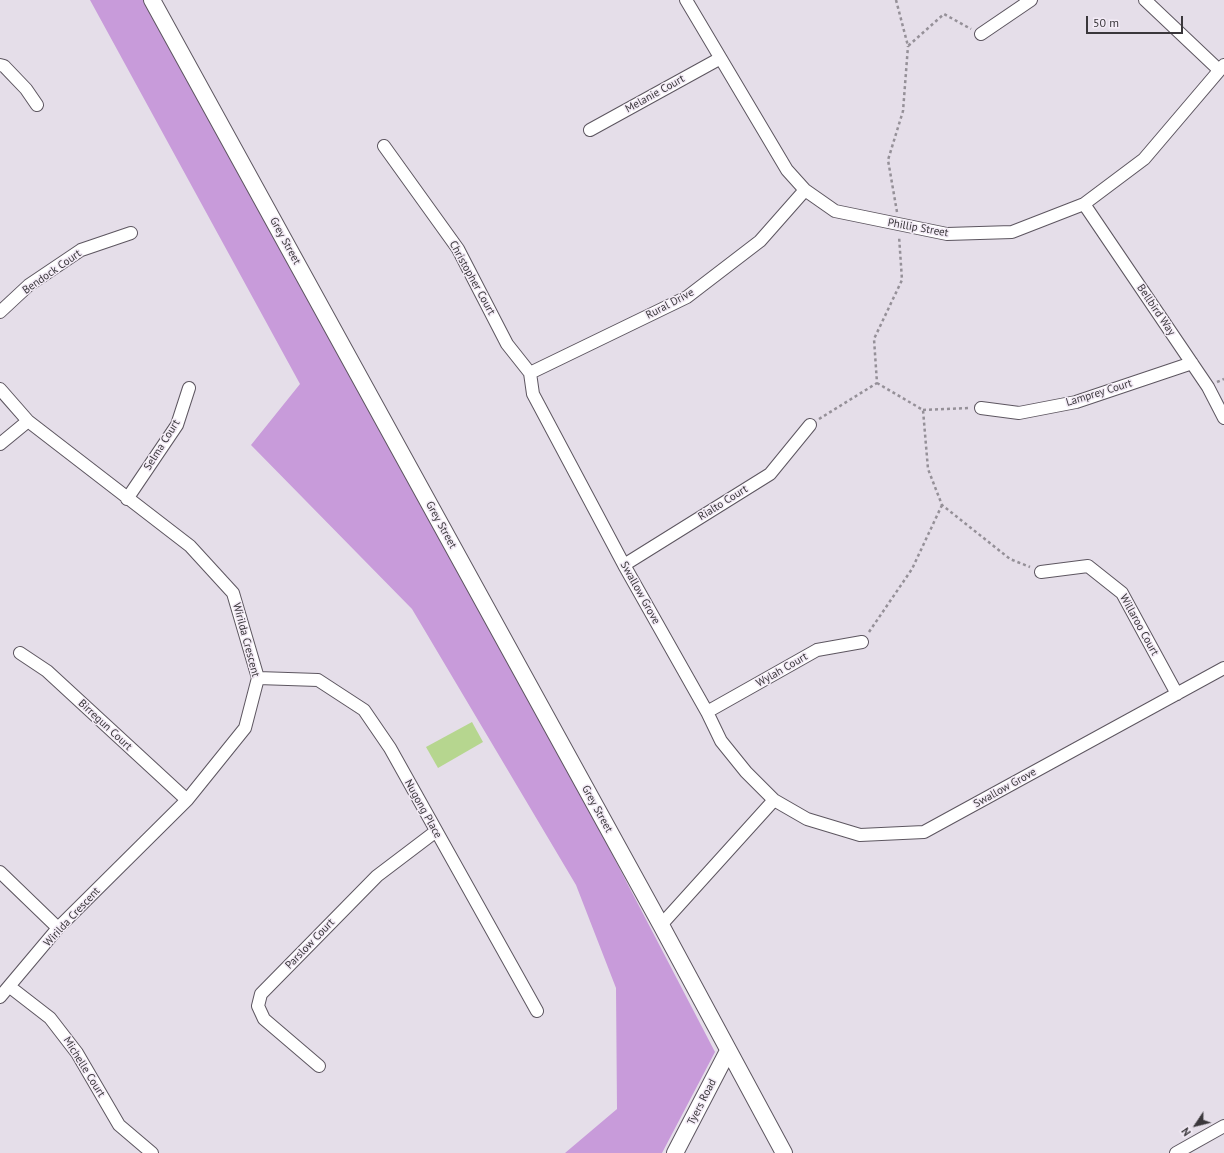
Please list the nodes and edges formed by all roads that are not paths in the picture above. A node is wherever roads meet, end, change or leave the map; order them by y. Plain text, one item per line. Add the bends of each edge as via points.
1 (152, 0) edge
2 (686, 0) edge
3 (1031, 0) edge
4 (1145, 0) edge
5 (981, 34) road end
6 (719, 58) junction
7 (0, 65) edge
8 (1222, 67) edge
9 (37, 105) dead end
10 (590, 130) dead end
11 (384, 146) dead end
12 (805, 190) junction
13 (1084, 204) junction
14 (131, 233) dead end
15 (0, 312) edge
16 (1192, 362) junction
17 (530, 373) junction
18 (189, 388) dead end
19 (0, 389) edge
20 (981, 408) road end
21 (1224, 418) edge
22 (28, 421) junction
23 (810, 425) road end
24 (0, 444) edge
25 (127, 498) junction
26 (624, 565) junction
27 (1041, 572) road end
28 (862, 642) road end
29 (20, 653) dead end
30 (1224, 668) edge
31 (258, 678) junction
32 (1177, 694) junction
33 (707, 712) junction
34 (187, 800) junction
35 (774, 800) junction
36 (435, 832) junction
37 (0, 872) edge
38 (661, 925) junction
39 (58, 928) junction
40 (10, 987) junction
41 (0, 997) edge
42 (537, 1011) dead end
43 (728, 1051) junction
44 (319, 1066) dead end
45 (1224, 1126) edge
46 (152, 1153) edge
47 (675, 1153) edge
48 (784, 1153) edge
49 (1176, 1153) edge

1 - 38 main road, Grey Street
2 - 6 street, Phillip Street
3 - 5 street
4 - 8 street
6 - 10 street, Melanie Court
6 - 12 street, Phillip Street via 787,170
7 - 9 street via 26,89
8 - 13 street, Phillip Street via 1144,159
11 - 17 street, Christopher Court via 458,249 507,344
12 - 13 street, Phillip Street via 835,211 947,234 1012,232
12 - 17 street, Rural Drive via 760,242 688,297
13 - 16 street, Bellbird Way
14 - 15 street, Bendock Court via 81,250 29,285
16 - 20 street, Lamprey Court via 1076,402 1019,413
16 - 21 street, Bellbird Way
17 - 26 street, Swallow Grove via 533,394
18 - 25 street, Selma Court via 177,425
19 - 22 street, Wirilda Crescent
22 - 24 street
22 - 25 street, Wirilda Crescent
23 - 26 street, Rialto Court via 770,474
25 - 31 street, Wirilda Crescent via 190,546 233,593
26 - 33 street, Swallow Grove
27 - 32 street, Willaroo Court via 1088,566 1122,593
28 - 33 street, Wylah Court via 817,650
29 - 34 street, Birregun Court via 46,670
30 - 32 street, Swallow Grove
31 - 34 street, Wirilda Crescent via 245,728
31 - 36 street, Nugong Place via 318,680 364,710 390,748
32 - 35 street, Swallow Grove via 924,832 860,834 807,819
33 - 35 street, Swallow Grove via 721,741 746,772
34 - 39 street, Wirilda Crescent
35 - 38 street
36 - 42 street, Nugong Place
36 - 44 street, Parslow Court via 377,876 261,994 258,1006 264,1020
37 - 39 street
38 - 43 main road, Grey Street
39 - 40 street, Wirilda Crescent
40 - 41 street, Wirilda Crescent
40 - 46 street, Michelle Court via 50,1018 77,1053 119,1125
43 - 47 main road, Tyers Road
43 - 48 main road, Grey Street
45 - 49 street

